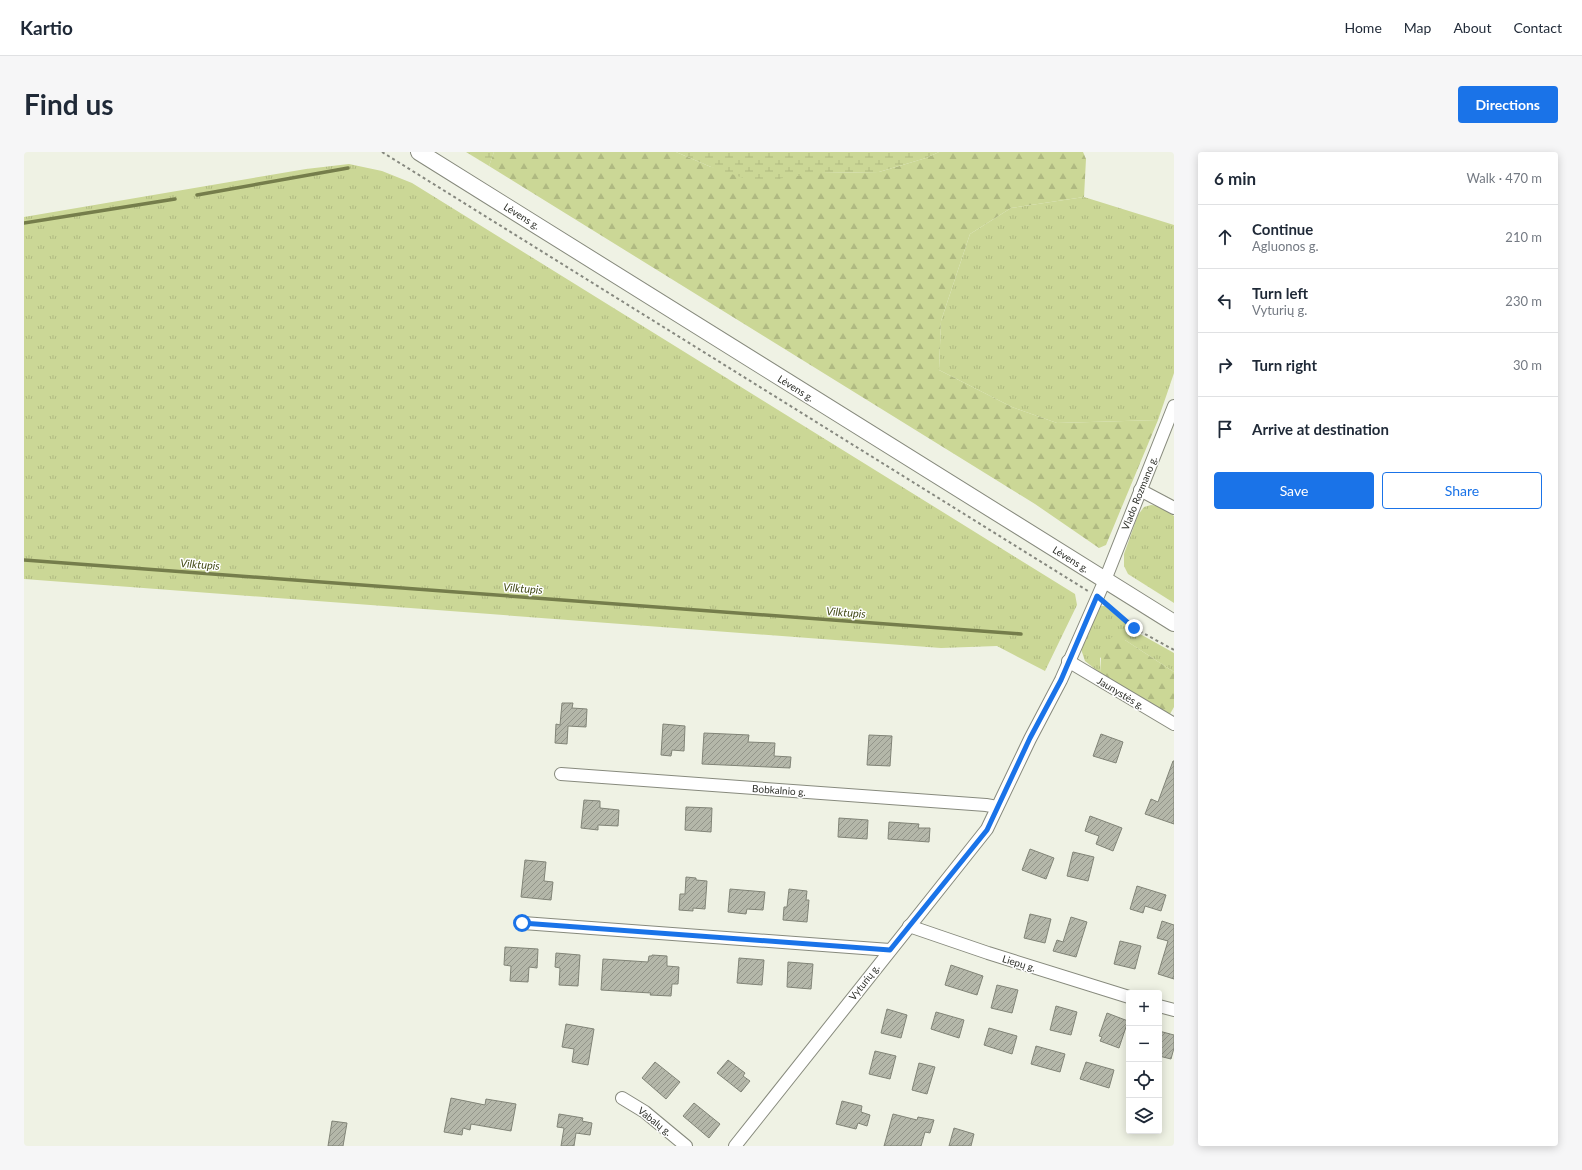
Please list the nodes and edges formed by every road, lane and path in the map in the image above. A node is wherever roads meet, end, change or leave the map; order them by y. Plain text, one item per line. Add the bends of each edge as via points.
1 (382, 152) edge
2 (419, 152) edge
3 (1174, 406) edge
4 (1140, 490) junction
5 (1174, 508) edge
6 (1104, 580) junction
7 (1097, 596) junction
8 (1174, 623) edge
9 (1174, 650) edge
10 (1068, 661) junction
11 (1174, 724) edge
12 (561, 774) dead end
13 (997, 807) junction
14 (522, 923) dead end
15 (909, 926) junction
16 (890, 950) junction
17 (1126, 996) edge
18 (1162, 1007) edge
19 (1174, 1010) edge
20 (622, 1098) dead end
21 (686, 1146) edge
22 (735, 1146) edge

1 - 7 path
2 - 6 main road, Lėvens g.
3 - 4 street, Vlado Rozmano g.
4 - 5 street
4 - 6 street, Vlado Rozmano g.
6 - 7 street, Vyturių g.
6 - 8 main road, Lėvens g.
7 - 9 path via 1134,628
7 - 10 street, Vyturių g.
10 - 11 street, Jaunystės g.
10 - 13 street, Vyturių g. via 1061,680
12 - 13 street, Bobkalnio g.
13 - 15 street, Vyturių g. via 987,830
14 - 16 street
15 - 16 street, Vyturių g.
15 - 17 street, Liepų g.
16 - 22 street, Vyturių g.
18 - 19 street
20 - 21 street, Vabalų g. via 645,1112

